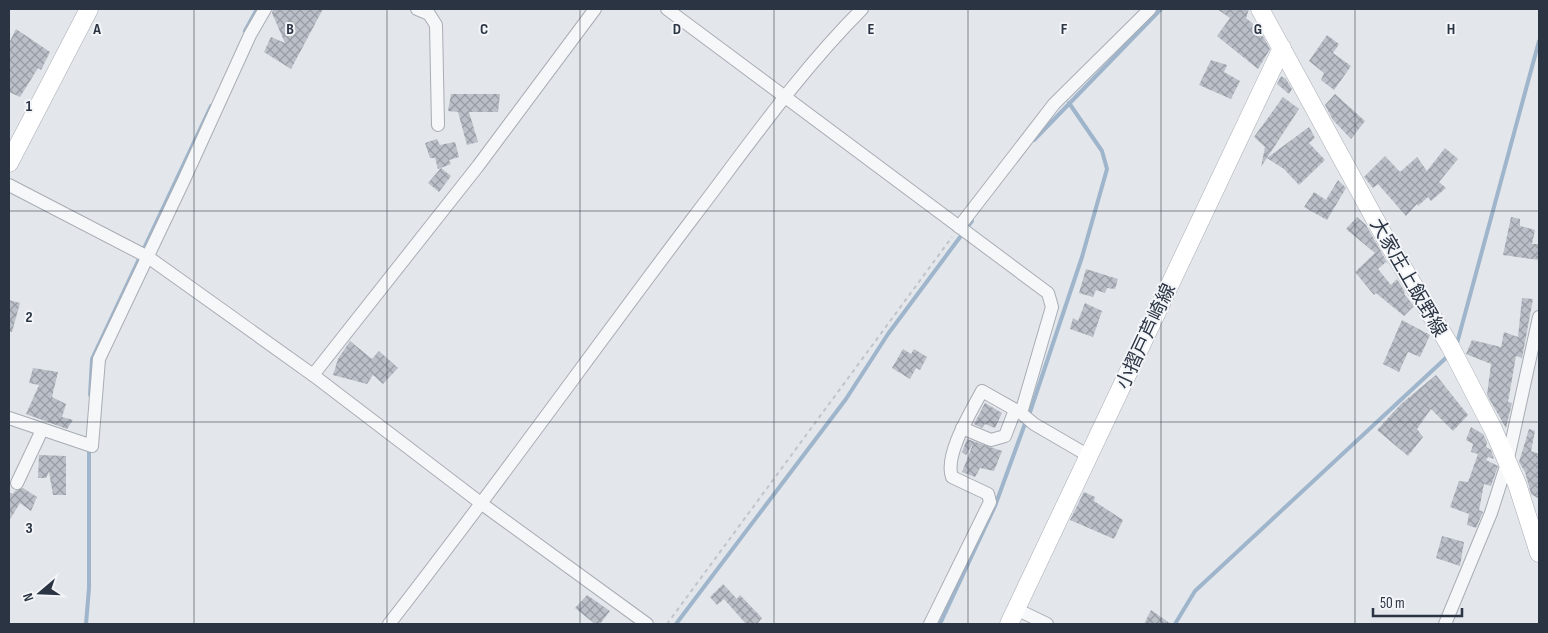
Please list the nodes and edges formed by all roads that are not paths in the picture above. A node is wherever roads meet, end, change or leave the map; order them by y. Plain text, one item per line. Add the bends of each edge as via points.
1 (89, 9) edge
2 (265, 9) edge
3 (417, 9) edge
4 (596, 9) edge
5 (667, 9) edge
6 (862, 9) edge
7 (1150, 9) edge
8 (1260, 9) edge
9 (1282, 48) junction
10 (785, 98) junction
11 (438, 125) dead end
12 (9, 163) edge
13 (9, 185) edge
14 (959, 226) junction
15 (148, 257) junction
16 (1539, 317) edge
17 (313, 376) junction
18 (1018, 412) junction
19 (9, 418) edge
20 (962, 428) junction
21 (42, 430) junction
22 (1089, 456) junction
23 (1507, 463) junction
24 (17, 483) dead end
25 (482, 504) junction
26 (1539, 553) edge
27 (1012, 617) edge
28 (389, 624) edge
29 (647, 624) edge
30 (930, 624) edge
31 (1047, 624) edge
32 (1445, 624) edge

1 - 12 main road
2 - 15 street
3 - 11 street via 429,14 436,25
4 - 17 street
5 - 10 street
6 - 10 street
7 - 14 street via 1054,104
8 - 9 main road, 大家庄上飯野線
9 - 22 main road, 小摺戸芦崎線
9 - 23 main road, 大家庄上飯野線 via 1388,243 1450,346
10 - 14 street
10 - 25 street via 640,288
13 - 15 street
14 - 18 street via 1048,293 1052,307
15 - 17 street
15 - 21 street via 99,359 92,446
16 - 23 street
17 - 25 street
18 - 20 street via 1004,436 991,440
18 - 20 street via 982,391
18 - 22 street
19 - 21 street
20 - 30 street via 949,469 952,478 988,494 990,502
21 - 24 street
22 - 27 main road, 小摺戸芦崎線
23 - 26 main road, 大家庄上飯野線
23 - 32 street via 1491,513
25 - 28 street
25 - 29 street
27 - 31 street

